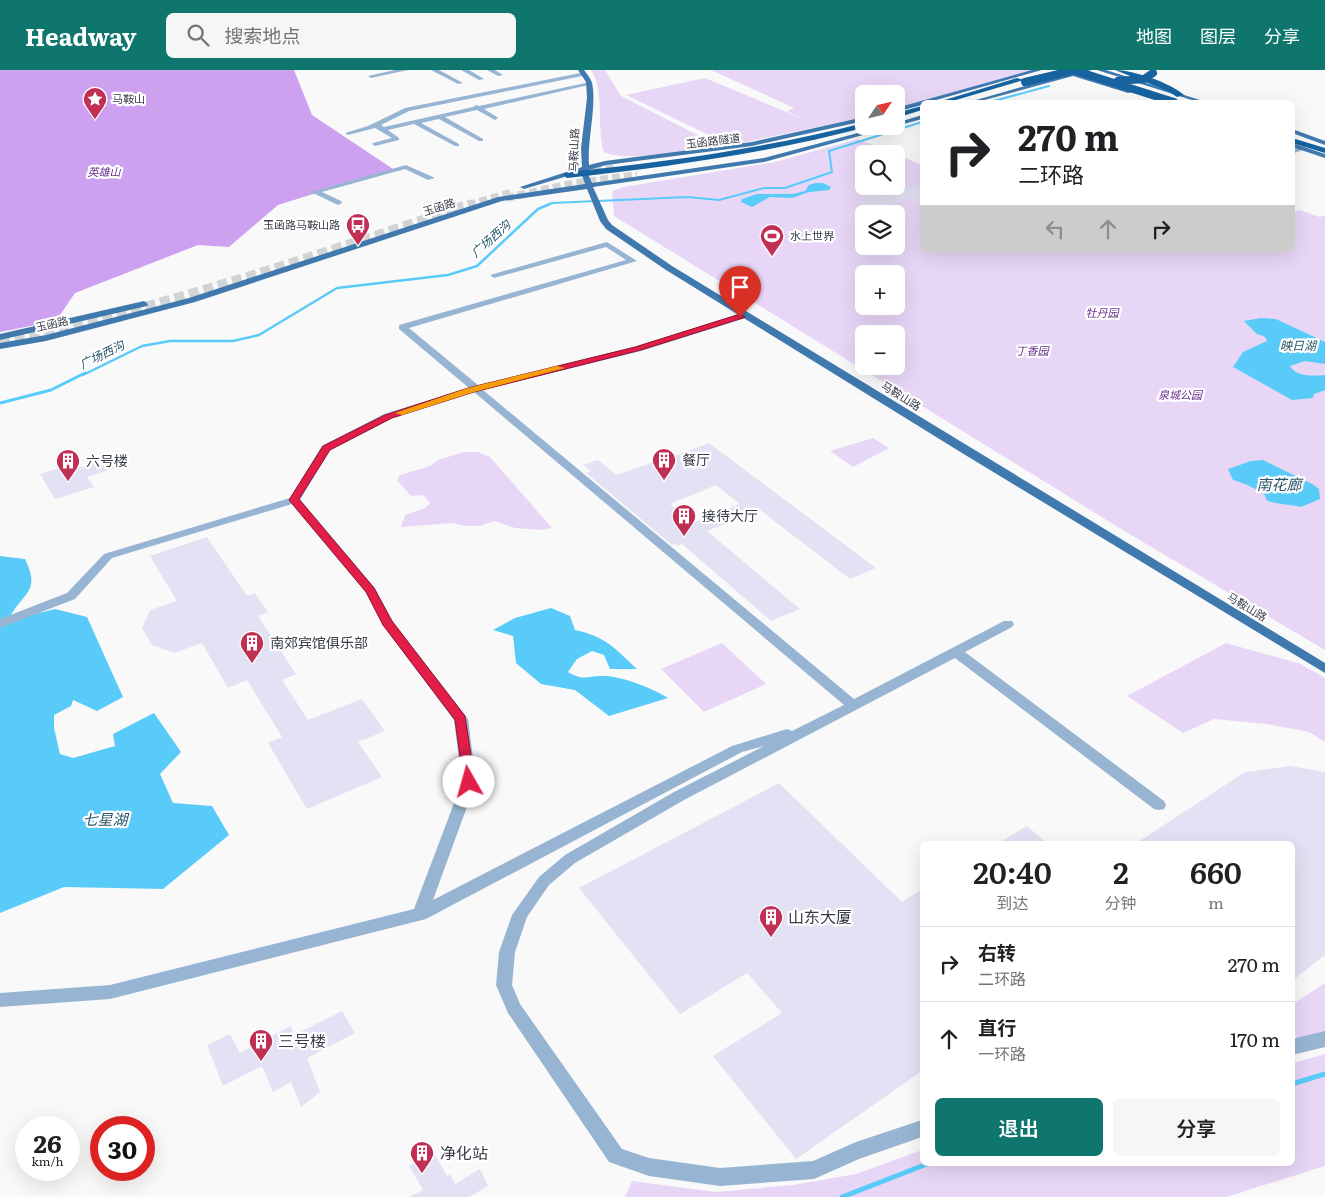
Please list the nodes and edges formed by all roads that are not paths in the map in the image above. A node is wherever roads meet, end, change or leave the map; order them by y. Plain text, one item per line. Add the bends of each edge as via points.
1 (401, 70) edge
2 (434, 70) edge
3 (464, 70) edge
4 (490, 70) edge
5 (1039, 70) edge
6 (1059, 70) edge
7 (1100, 70) edge
8 (1121, 70) edge
9 (1154, 70) edge
10 (1073, 71) edge
11 (1086, 71) edge
12 (583, 72) edge
13 (500, 75) dead end
14 (371, 76) dead end
15 (481, 79) dead end
16 (460, 83) dead end
17 (590, 84) junction
18 (1141, 88) junction
19 (500, 93) dead end
20 (1180, 95) junction
21 (484, 97) dead end
22 (515, 100) junction
23 (934, 100) edge
24 (949, 100) edge
25 (967, 100) edge
26 (979, 100) edge
27 (1157, 100) edge
28 (1157, 100) edge
29 (1168, 100) edge
30 (1180, 100) edge
31 (1190, 100) edge
32 (1196, 100) edge
33 (465, 101) dead end
34 (498, 104) junction
35 (920, 104) edge
36 (479, 108) junction
37 (529, 108) dead end
38 (905, 108) edge
39 (920, 109) edge
40 (425, 111) dead end
41 (511, 112) dead end
42 (905, 113) edge
43 (920, 116) edge
44 (405, 117) dead end
45 (438, 117) junction
46 (495, 118) dead end
47 (855, 121) edge
48 (905, 121) edge
49 (415, 122) junction
50 (375, 125) junction
51 (837, 125) junction
52 (855, 127) edge
53 (383, 130) junction
54 (855, 132) edge
55 (1295, 132) edge
56 (348, 133) dead end
57 (861, 135) edge
58 (1295, 137) edge
59 (481, 140) dead end
60 (824, 141) junction
61 (1295, 141) edge
62 (375, 144) dead end
63 (457, 145) dead end
64 (1325, 145) edge
65 (1295, 146) edge
66 (1303, 148) junction
67 (1295, 151) edge
68 (1325, 151) edge
69 (1325, 156) edge
70 (750, 162) junction
71 (617, 164) tunnel mouth
72 (585, 171) junction
73 (635, 172) junction
74 (659, 172) junction
75 (568, 176) joint
76 (431, 178) dead end
77 (589, 186) junction
78 (338, 203) dead end
79 (494, 275) dead end
80 (746, 315) junction
81 (0, 337) edge
82 (0, 346) edge
83 (473, 390) junction
84 (294, 500) junction
85 (0, 624) edge
86 (1008, 624) dead end
87 (956, 652) junction
88 (1325, 669) edge
89 (853, 705) junction
90 (815, 725) junction
91 (1159, 805) dead end
92 (420, 914) junction
93 (0, 1000) edge
94 (1325, 1039) edge
95 (1295, 1046) edge
96 (920, 1130) edge

1 - 14 street
2 - 16 street
3 - 15 street
4 - 13 street
5 - 23 main road
6 - 10 main road
6 - 24 highway, bridge
7 - 20 main road
8 - 18 highway, bridge via 1122,78
8 - 20 highway
9 - 11 highway, bridge via 1148,78 1129,81 1109,80
10 - 11 highway, bridge
10 - 25 highway, bridge
10 - 26 main road
10 - 27 main road
11 - 18 highway, bridge
11 - 29 highway, bridge
12 - 17 main road
12 - 50 street via 407,109
17 - 22 street
17 - 72 main road, 马鞍山路
18 - 30 highway, bridge
19 - 22 street
20 - 32 main road
21 - 34 street
22 - 34 street
22 - 37 street
28 - 31 main road via 1144,92 1157,90
33 - 36 street
34 - 36 street
34 - 41 street
35 - 38 main road
36 - 45 street
36 - 46 street
39 - 42 highway
40 - 45 street
43 - 48 highway
44 - 49 street
45 - 49 street
45 - 59 street
47 - 51 main road
49 - 53 street
49 - 63 street
50 - 53 street
50 - 56 street
51 - 72 main road via 752,144 614,161
51 - 73 highway via 810,136
52 - 73 highway via 748,152
53 - 62 street via 397,139
54 - 60 highway
55 - 64 main road
57 - 70 main road, 玉函路
58 - 64 highway
60 - 70 highway
60 - 74 highway, 玉函路隧道
61 - 68 highway
65 - 66 main road
66 - 67 street
66 - 69 main road
70 - 73 main road, 玉函路
70 - 74 highway
71 - 73 highway, 玉函路隧道
72 - 73 highway
72 - 75 highway
72 - 77 main road, 马鞍山路
73 - 74 highway, 玉函路隧道
73 - 77 main road, 玉函路
75 - 81 main road, 玉函路 via 433,213 186,294
76 - 78 street via 406,168 315,192
77 - 80 main road, 马鞍山路 via 604,221 633,244
77 - 82 main road, 玉函路 via 501,199 192,300 46,338
79 - 83 street via 607,244 633,261 402,327
80 - 83 street via 638,348
80 - 88 main road, 马鞍山路
83 - 84 street via 388,416 326,448
83 - 89 street
84 - 85 street via 108,556 71,596
84 - 92 street via 371,591 386,622 461,719 469,782
86 - 87 street
87 - 89 street
87 - 91 street
89 - 90 street
90 - 92 street via 737,748
90 - 96 street via 570,858 544,881 520,914 507,952 504,985 514,1008 616,1156 650,1167 720,1177 814,1170 856,1151
92 - 93 street via 110,992
94 - 95 street

